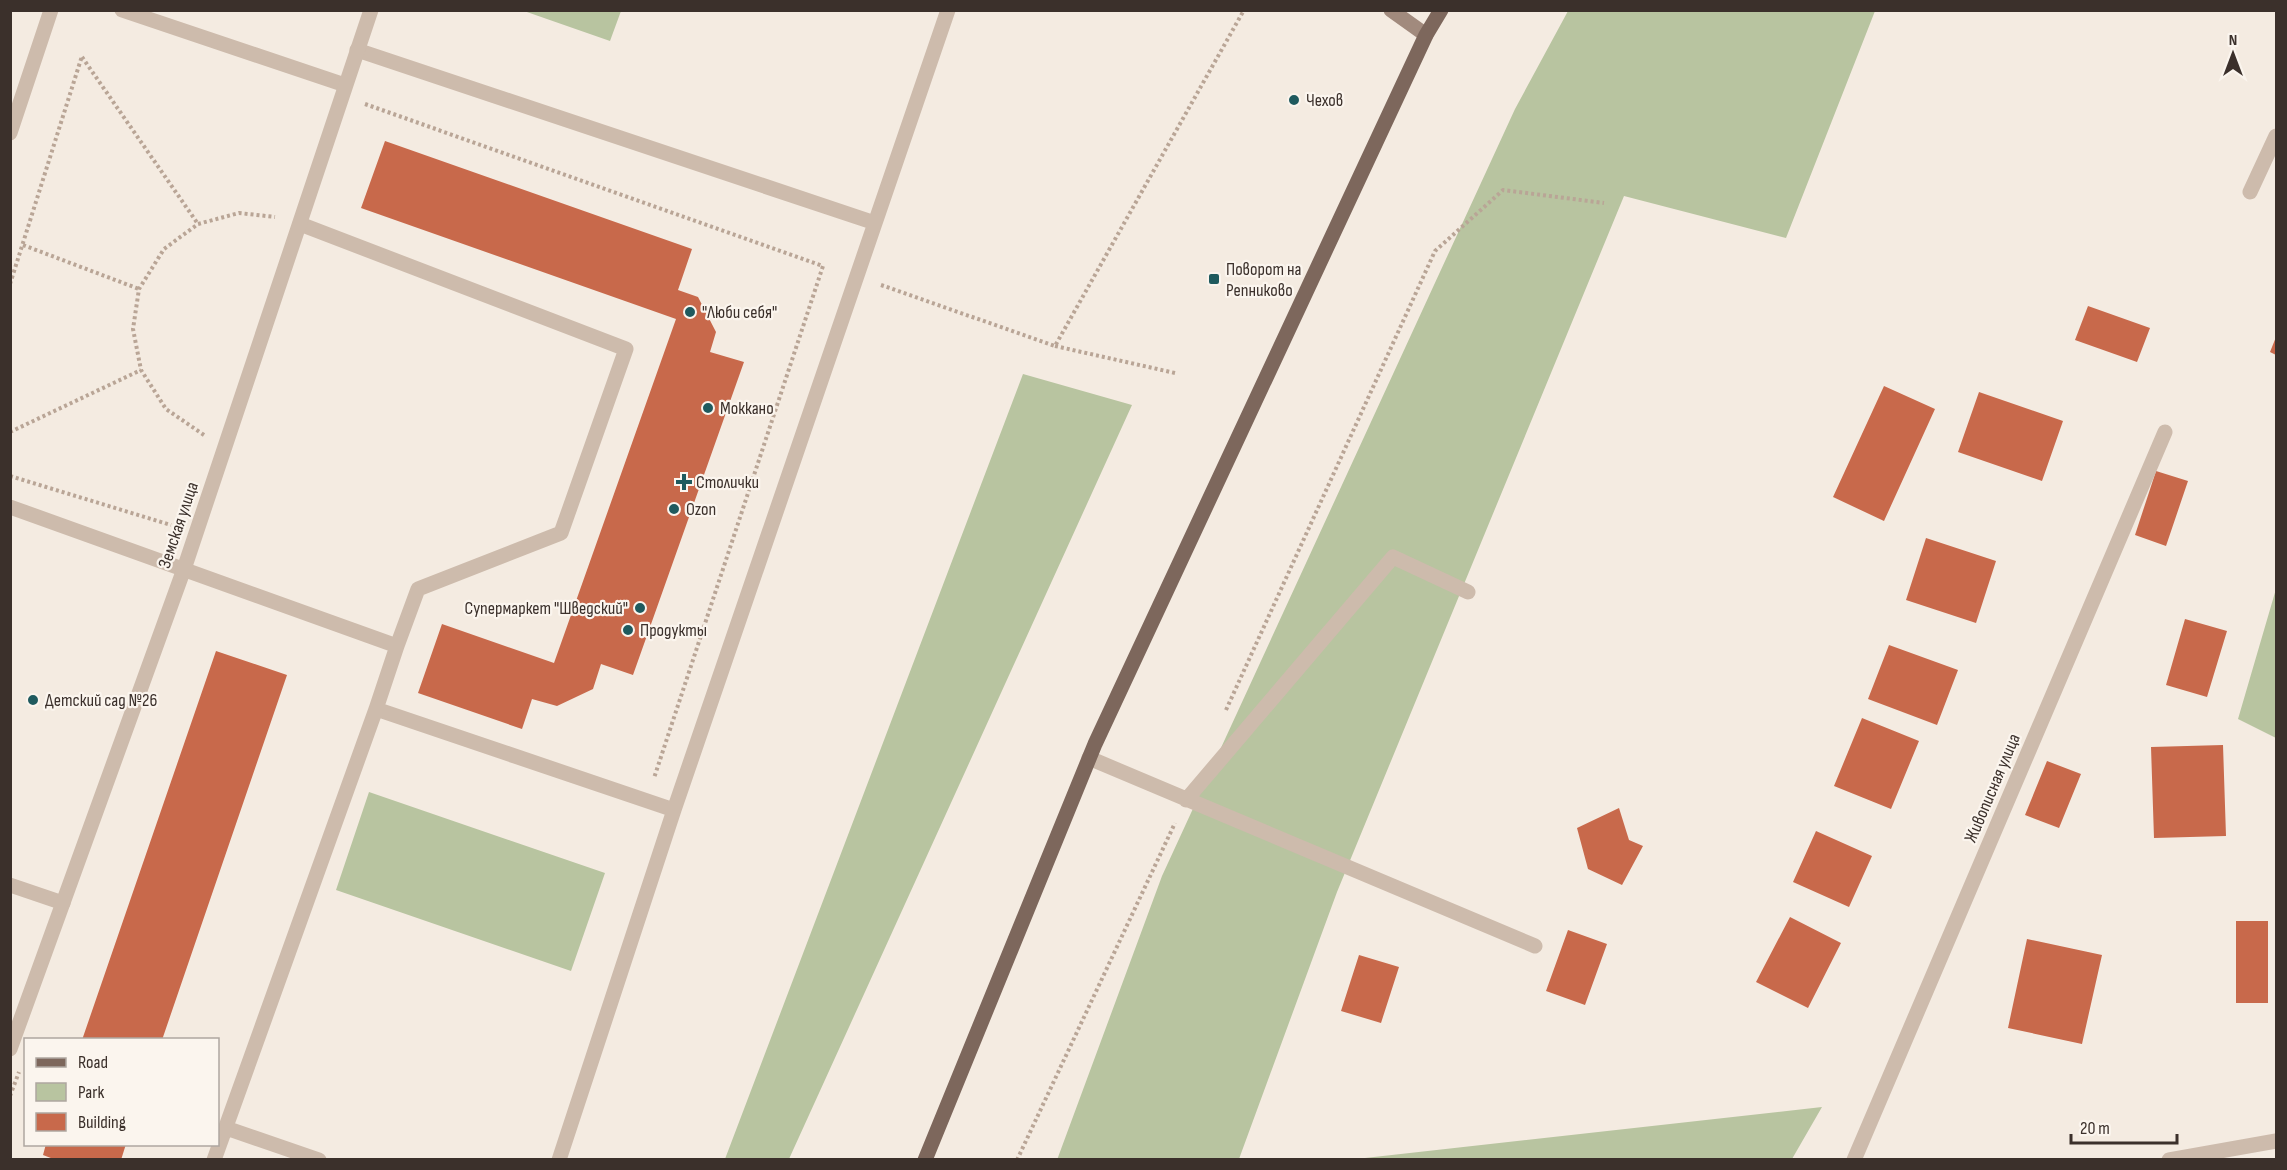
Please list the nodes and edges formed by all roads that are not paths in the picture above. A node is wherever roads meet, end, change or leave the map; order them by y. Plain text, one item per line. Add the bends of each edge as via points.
1 (51, 10) edge
2 (122, 10) edge
3 (370, 10) edge
4 (948, 10) edge
5 (1391, 10) edge
6 (1441, 10) edge
7 (1426, 35) junction
8 (357, 50) junction
9 (345, 85) junction
10 (10, 133) edge
11 (2277, 136) edge
12 (2250, 192) dead end
13 (875, 223) junction
14 (300, 224) junction
15 (2165, 432) dead end
16 (10, 507) edge
17 (184, 569) junction
18 (1468, 591) dead end
19 (397, 646) junction
20 (376, 709) junction
21 (1089, 758) junction
22 (1186, 800) junction
23 (674, 810) junction
24 (10, 885) edge
25 (63, 903) junction
26 (1535, 946) dead end
27 (10, 1049) edge
28 (226, 1128) junction
29 (2277, 1141) edge
30 (214, 1160) edge
31 (319, 1160) edge
32 (559, 1160) edge
33 (925, 1160) edge
34 (1854, 1160) edge
35 (2169, 1160) edge

1 - 10 street
2 - 9 street
3 - 8 street, Земская улица
4 - 13 street
5 - 7 street
6 - 7 main road
7 - 21 main road
8 - 9 street, Земская улица
8 - 13 street
9 - 14 street, Земская улица
11 - 12 street
13 - 23 street
14 - 17 street, Земская улица
14 - 19 street via 626,349 561,533 418,589
15 - 34 street, Живописная улица
16 - 17 street
17 - 19 street
17 - 25 street, Земская улица
18 - 22 street via 1393,557
19 - 20 street
20 - 23 street
20 - 28 street
21 - 22 street
21 - 33 main road
22 - 26 street
23 - 32 street
24 - 25 street
25 - 27 street, Земская улица
28 - 30 street
28 - 31 street
29 - 35 street

